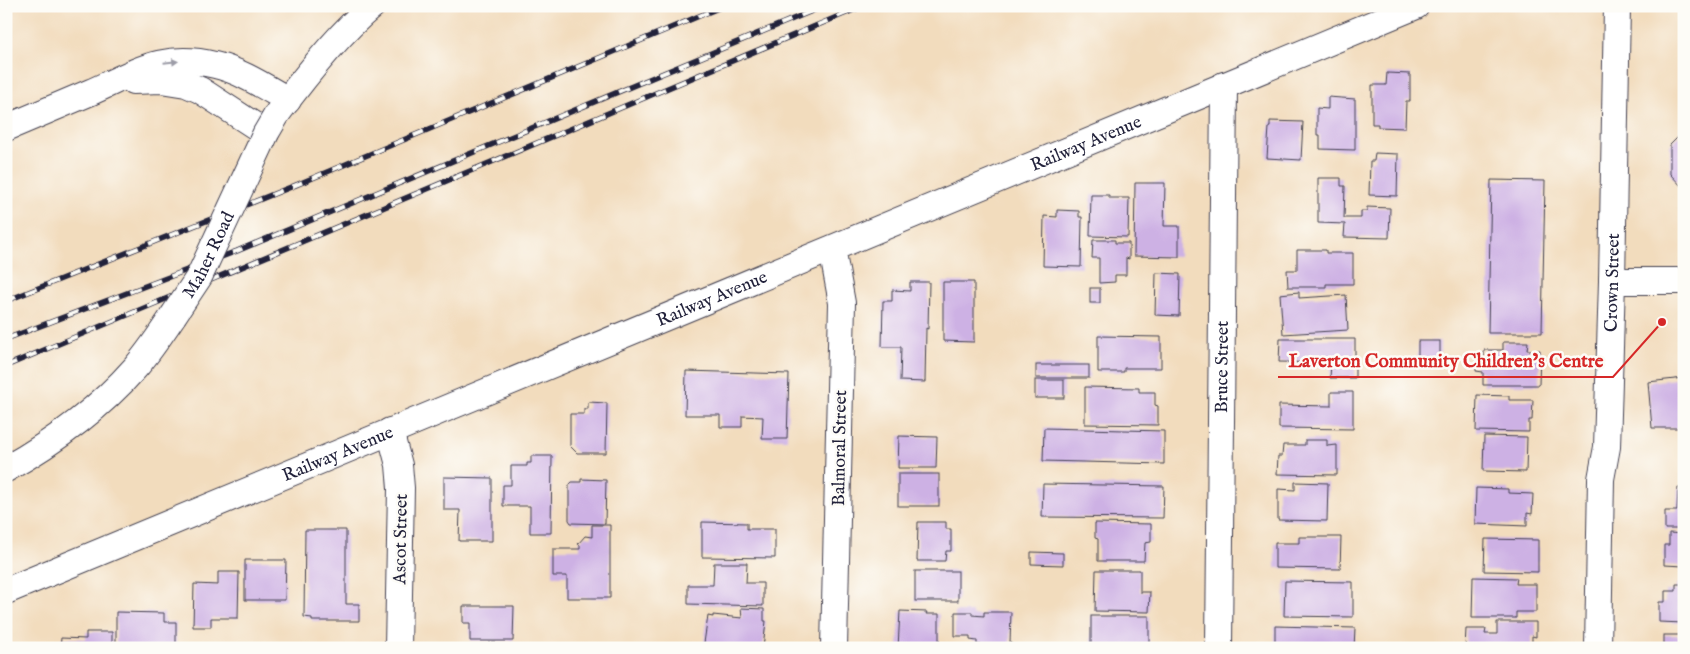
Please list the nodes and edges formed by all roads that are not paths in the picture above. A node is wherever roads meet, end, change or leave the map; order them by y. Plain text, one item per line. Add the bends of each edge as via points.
1 (372, 6) edge
2 (1416, 6) edge
3 (1617, 6) edge
4 (1224, 85) junction
5 (94, 91) junction
6 (271, 118) junction
7 (6, 128) edge
8 (832, 249) junction
9 (1612, 281) junction
10 (1684, 281) edge
11 (390, 431) junction
12 (6, 469) edge
13 (6, 591) edge
14 (398, 648) edge
15 (834, 648) edge
16 (1219, 648) edge
17 (1598, 648) edge

1 - 6 street, Maher Road via 310,71
2 - 4 street, Railway Avenue
3 - 9 street, Crown Street
4 - 8 street, Railway Avenue
4 - 16 street, Bruce Street
5 - 6 street via 120,83 161,80 186,84
5 -> 6 street via 144,67 192,61 217,65 255,81
5 - 7 street
6 - 12 street, Maher Road, bridge via 202,271 136,367 95,408 62,434
8 - 11 street, Railway Avenue
8 - 15 street, Balmoral Street via 842,302
9 - 10 street
9 - 17 street, Crown Street via 1607,447 1601,479
11 - 13 street, Railway Avenue
11 - 14 street, Ascot Street via 401,488

